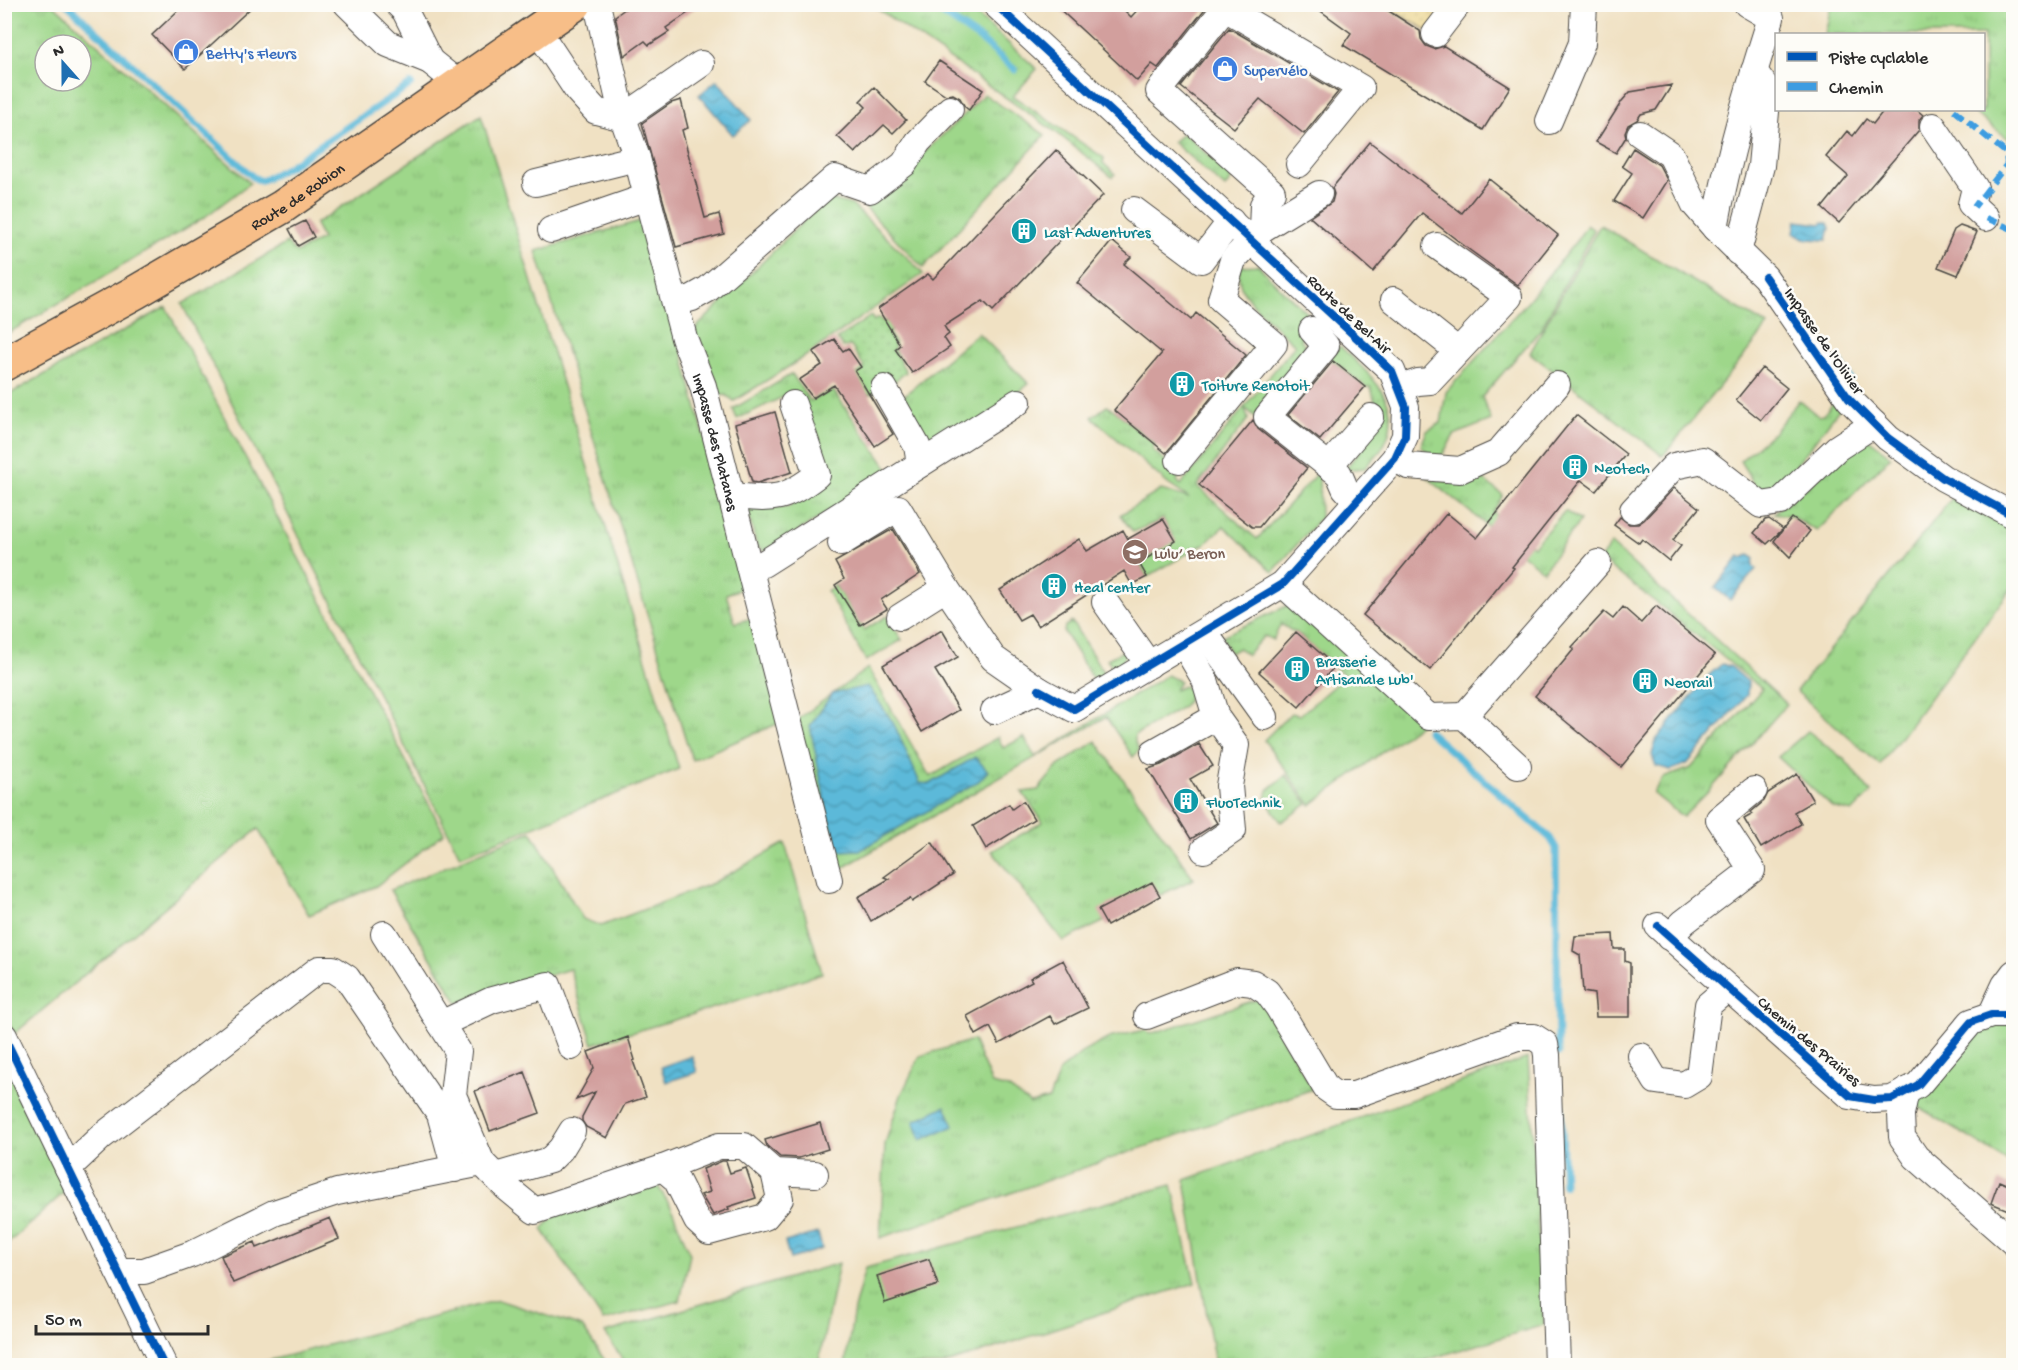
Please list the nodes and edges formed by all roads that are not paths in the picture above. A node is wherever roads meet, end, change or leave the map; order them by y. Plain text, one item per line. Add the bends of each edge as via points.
1 (347, 4) edge
2 (398, 4) edge
3 (575, 4) edge
4 (597, 4) edge
5 (995, 4) edge
6 (1458, 4) edge
7 (1584, 4) edge
8 (1747, 4) edge
9 (1773, 11) edge
10 (538, 31) junction
11 (1435, 34) dead end
12 (430, 61) junction
13 (701, 64) dead end
14 (1754, 71) junction
15 (460, 85) junction
16 (950, 109) dead end
17 (623, 118) junction
18 (1549, 121) dead end
19 (1933, 126) dead end
20 (1640, 134) dead end
21 (637, 158) junction
22 (1299, 164) dead end
23 (536, 183) dead end
24 (1319, 194) dead end
25 (647, 197) junction
26 (1134, 210) dead end
27 (1986, 218) dead end
28 (1232, 221) junction
29 (1715, 228) junction
30 (551, 230) dead end
31 (1257, 234) junction
32 (1437, 246) dead end
33 (1738, 252) junction
34 (1394, 300) dead end
35 (675, 303) junction
36 (1312, 330) dead end
37 (1458, 351) junction
38 (4, 364) edge
39 (1557, 385) dead end
40 (884, 388) dead end
41 (1400, 388) junction
42 (1018, 402) dead end
43 (792, 404) dead end
44 (1371, 417) dead end
45 (1874, 424) junction
46 (1395, 458) junction
47 (1179, 460) dead end
48 (920, 464) junction
49 (1329, 466) junction
50 (731, 496) junction
51 (1356, 501) junction
52 (1633, 510) dead end
53 (2013, 516) edge
54 (841, 543) dead end
55 (1598, 563) dead end
56 (749, 565) junction
57 (1283, 584) junction
58 (946, 588) junction
59 (1105, 603) dead end
60 (900, 617) dead end
61 (1194, 638) junction
62 (1149, 665) junction
63 (1039, 690) junction
64 (994, 711) dead end
65 (1464, 716) junction
66 (1216, 717) junction
67 (1265, 717) dead end
68 (1154, 752) dead end
69 (1518, 766) dead end
70 (1754, 790) dead end
71 (1204, 850) dead end
72 (829, 880) dead end
73 (384, 934) dead end
74 (2013, 973) edge
75 (1728, 988) junction
76 (2002, 1015) edge
77 (1147, 1016) dead end
78 (441, 1024) junction
79 (4, 1036) edge
80 (571, 1047) dead end
81 (1641, 1056) dead end
82 (1906, 1091) junction
83 (572, 1131) dead end
84 (68, 1168) junction
85 (663, 1168) junction
86 (455, 1170) junction
87 (489, 1170) junction
88 (774, 1172) junction
89 (815, 1174) dead end
90 (2013, 1243) edge
91 (118, 1271) junction
92 (159, 1363) edge
93 (1557, 1365) edge

1 - 12 street via 388,44
2 - 12 street
3 - 10 main road, Route de Robion
4 - 17 street, Impasse des Platanes
5 - 28 street, Route de Bel-Air
6 - 11 street
7 - 18 street via 1582,43
8 - 9 street
9 - 14 street
10 - 15 main road, Route de Robion
10 - 17 street via 577,90 596,111
12 - 15 street
13 - 17 street
14 - 29 street via 1723,181
14 - 33 street via 1768,90 1761,166
15 - 38 main road, Route de Robion via 282,207
16 - 35 street via 918,142 904,164 870,190 835,178 708,289
17 - 21 street, Impasse des Platanes
19 - 27 street via 1975,188 1971,204
20 - 29 street, Impasse de l'Olivier via 1671,155 1695,205
21 - 23 street
21 - 25 street, Impasse des Platanes
22 - 31 street via 1361,88 1225,8 1159,91 1272,192 1263,205
24 - 31 street
25 - 30 street
25 - 35 street, Impasse des Platanes
26 - 28 street via 1201,260
28 - 31 street, Route de Bel-Air
29 - 33 street, Impasse de l'Olivier
31 - 41 street, Route de Bel-Air via 1392,371
31 - 47 street via 1233,260 1221,299 1274,344
32 - 37 street via 1509,297
33 - 45 street, Impasse de l'Olivier via 1765,278 1849,399
34 - 37 street
35 - 50 street, Impasse des Platanes via 703,386
36 - 49 street via 1326,346 1267,417
37 - 41 street via 1430,381
39 - 46 street via 1498,453 1460,470 1408,465
40 - 48 street via 917,446
41 - 46 street, Route de Bel-Air via 1406,407 1405,436
42 - 48 street
43 - 50 street via 817,475 796,491 771,499
44 - 49 street
45 - 52 street via 1837,448 1780,502 1761,505 1703,460 1674,466
45 - 53 street, Impasse de l'Olivier via 1944,478
46 - 51 street, Route de Bel-Air
48 - 56 street via 763,564
49 - 51 street via 1339,474
50 - 56 street, Impasse des Platanes
51 - 57 street, Route de Bel-Air
54 - 58 street via 898,508
55 - 65 street
56 - 72 street, Impasse des Platanes
57 - 61 street, Route de Bel-Air
57 - 65 street via 1429,717
58 - 60 street
58 - 63 street via 993,658
59 - 62 street
61 - 62 street, Route de Bel-Air
61 - 66 street
61 - 67 street
62 - 63 street, Route de Bel-Air via 1074,709
63 - 64 street
65 - 69 street
66 - 68 street
66 - 71 street via 1236,745 1229,786 1233,830
70 - 75 street, Chemin des Prairies via 1719,819 1752,870 1684,922 1663,931
73 - 78 street
74 - 76 street via 2005,986
75 - 81 street via 1708,1005 1699,1076 1684,1085 1656,1081
75 - 82 street, Chemin des Prairies via 1850,1096 1892,1099
76 - 82 street, Chemin des Prairies via 1971,1022 1918,1085
77 - 93 street via 1237,981 1253,982 1267,992 1326,1088 1336,1095 1354,1095 1517,1037 1534,1037 1545,1044
78 - 80 street via 492,1000 548,985
78 - 87 street via 458,1051 453,1095
79 - 84 street
82 - 90 street via 1900,1114 1902,1137 1916,1157
83 - 87 street via 550,1160
84 - 86 street via 102,1137 319,969 333,969 347,978 440,1114
84 - 91 street
85 - 87 street via 535,1211
85 - 88 street via 718,1146 744,1146
85 - 88 street via 676,1179 697,1221 709,1232 765,1217 780,1199
86 - 87 street
86 - 91 street via 337,1192 274,1213 192,1254 144,1271
88 - 89 street
91 - 92 street

